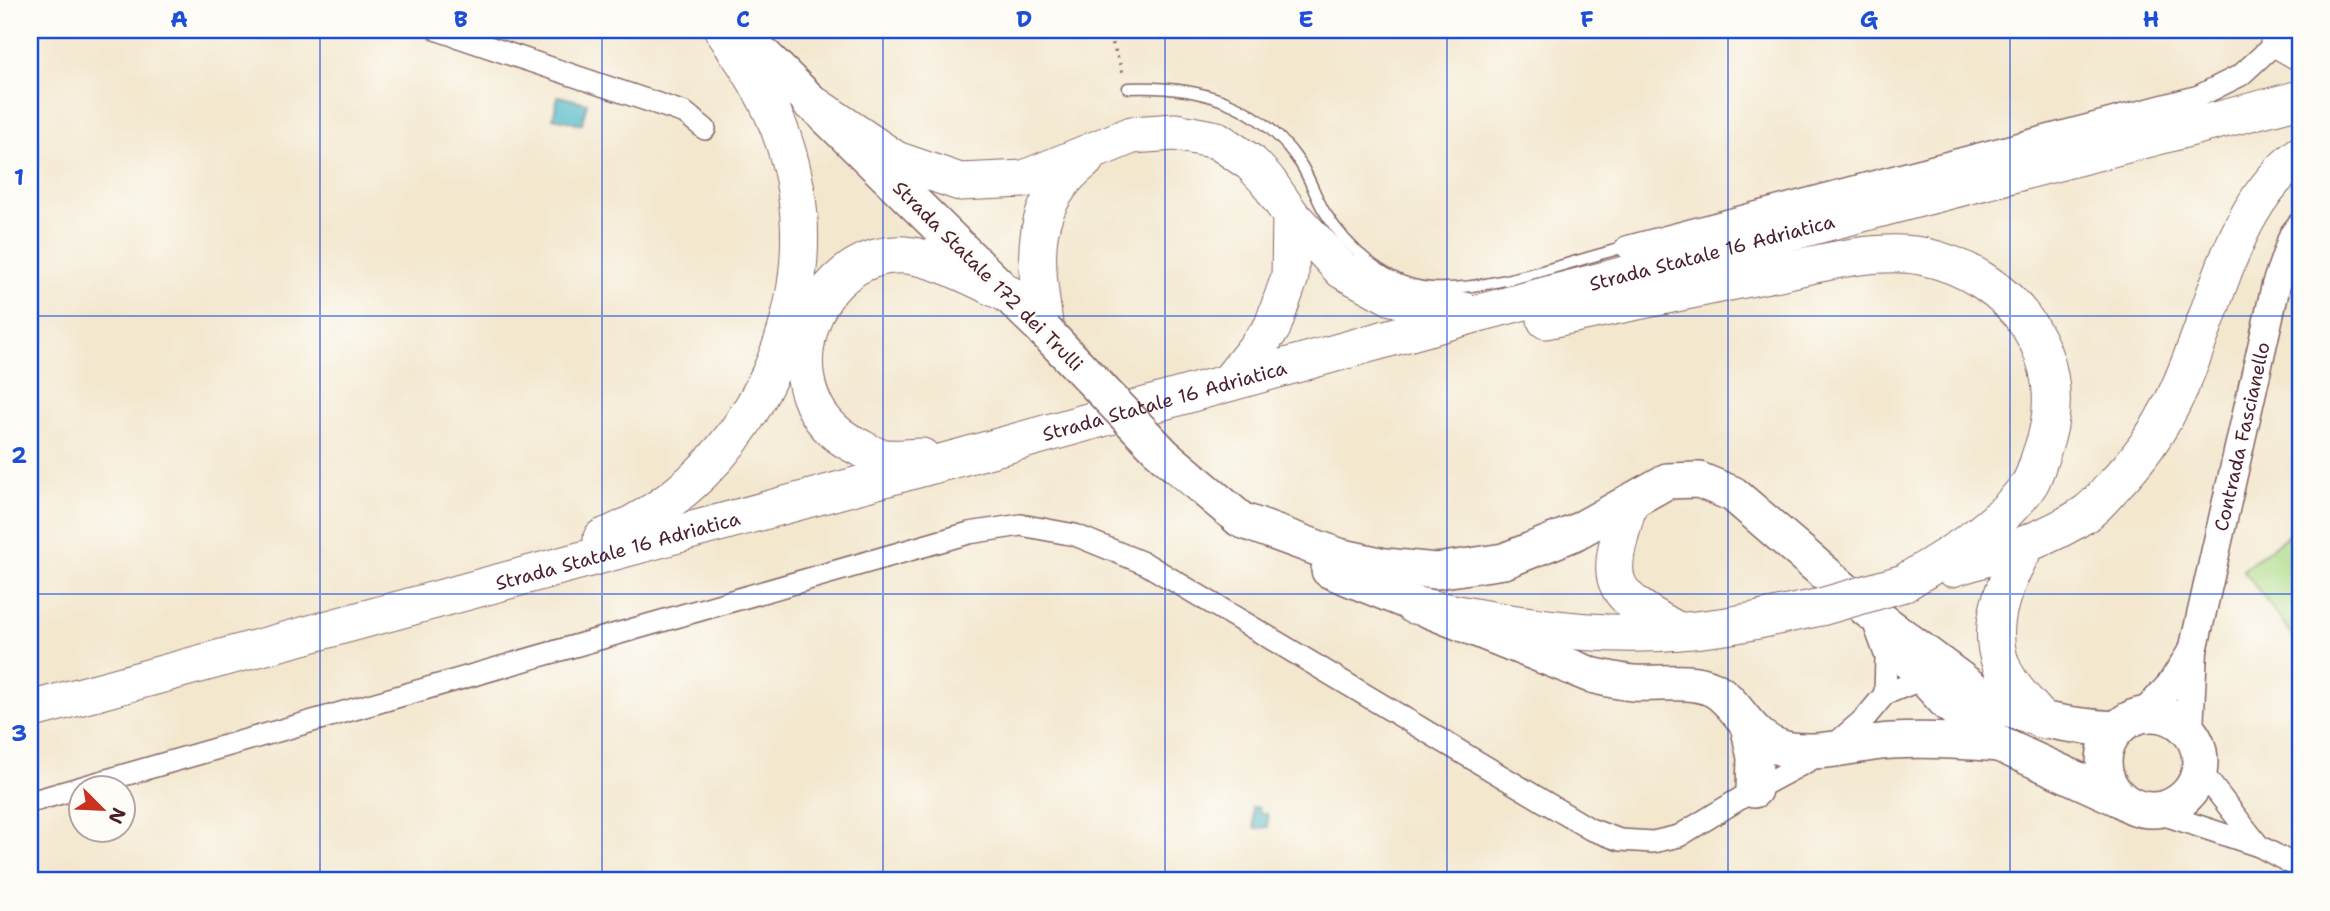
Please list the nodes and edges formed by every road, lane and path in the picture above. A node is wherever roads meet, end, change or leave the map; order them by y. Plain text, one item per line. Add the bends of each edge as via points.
1 (438, 30) edge
2 (723, 30) edge
3 (738, 30) edge
4 (1108, 30) edge
5 (2284, 40) edge
6 (1128, 88) joint
7 (2300, 99) edge
8 (810, 102) junction
9 (2300, 122) edge
10 (705, 129) dead end
11 (1099, 148) junction
12 (2300, 155) edge
13 (1291, 215) junction
14 (2300, 227) edge
15 (1626, 247) joint
16 (1010, 295) junction
17 (1479, 313) junction
18 (1045, 331) junction
19 (1435, 343) junction
20 (1229, 382) junction
21 (962, 457) junction
22 (1629, 502) junction
23 (1241, 520) junction
24 (2026, 545) junction
25 (1905, 583) junction
26 (478, 587) junction
27 (1413, 605) junction
28 (1869, 611) junction
29 (1679, 632) junction
30 (2193, 651) junction
31 (1935, 674) junction
32 (1885, 694) junction
33 (30, 710) edge
34 (2042, 720) junction
35 (2130, 721) junction
36 (1749, 729) junction
37 (2189, 730) junction
38 (30, 732) edge
39 (1999, 744) junction
40 (1827, 751) junction
41 (2200, 770) junction
42 (1754, 790) junction
43 (30, 802) edge
44 (2137, 805) junction
45 (2259, 846) junction
46 (2300, 868) edge

1 - 10 street via 685,113
2 - 26 highway via 757,80 785,142 797,204 798,256 791,322 767,384 732,440 684,491 618,532
3 - 8 main road, Strada Statale 172 dei Trulli
4 - 6 path
5 - 15 street via 2241,75 2199,96
6 - 15 lane via 1193,90 1237,106 1269,128 1300,163 1345,242 1401,282 1432,288 1474,286
7 - 17 highway, Strada Statale 16 Adriatica
8 - 11 highway via 896,160 960,182 1024,179
8 - 16 main road, Strada Statale 172 dei Trulli
9 - 19 highway, Strada Statale 16 Adriatica
11 - 13 highway via 1132,135 1164,133 1217,141 1251,163
11 - 18 highway via 1062,178 1043,211 1036,265
12 - 24 highway via 2279,171 2233,245 2177,400 2142,456 2086,514
13 - 17 highway via 1342,270 1392,297
13 - 20 highway via 1290,277 1272,328
14 - 30 street, Contrada Fascianello via 2276,285
16 - 18 main road, Strada Statale 172 dei Trulli
16 - 21 highway via 947,267 905,255 864,262 830,288 809,327 803,376 817,414 845,440 879,457
17 - 20 highway, Strada Statale 16 Adriatica
18 - 23 main road, Strada Statale 172 dei Trulli, bridge via 1164,455
19 - 25 highway via 1824,263 1920,256 1970,272 2006,296 2036,334 2050,377 2051,427 2030,484 1987,531
19 - 38 highway, Strada Statale 16 Adriatica
20 - 21 highway, Strada Statale 16 Adriatica
21 - 26 highway, Strada Statale 16 Adriatica
22 - 23 main road via 1574,533 1504,561 1436,571 1339,556
22 - 28 main road via 1667,481 1699,480 1733,494
22 - 29 highway via 1615,553 1615,583 1635,607
23 - 27 main road via 1290,552
24 - 25 highway
24 - 34 highway via 2006,580 1995,617 1996,631 1999,657 2010,681
25 - 29 highway, bridge via 1720,629
26 - 33 highway, Strada Statale 16 Adriatica
27 - 29 highway via 1513,626 1605,635
27 - 36 main road via 1591,675 1712,689 1727,700
28 - 31 main road
28 - 32 street via 1886,657
30 - 35 street, Contrada Fascianello via 2170,686
30 - 37 street, Contrada Fascianello
31 - 32 street
31 - 34 main road
31 - 39 main road via 1947,703
32 - 40 street
34 - 35 main road
35 - 37 main road via 2161,713
35 - 44 main road via 2104,758 2105,774 2111,789
36 - 40 main road via 1784,749
36 - 42 main road via 1755,758
37 - 41 main road via 2197,742
39 - 40 main road via 1889,741
39 - 44 main road
40 - 42 street
41 - 44 main road via 2184,799 2169,807
41 - 45 street
42 - 43 street via 1679,836 1653,842 1620,840 1590,829 1146,564 1075,535 1021,525 969,533
44 - 45 street
45 - 46 street

